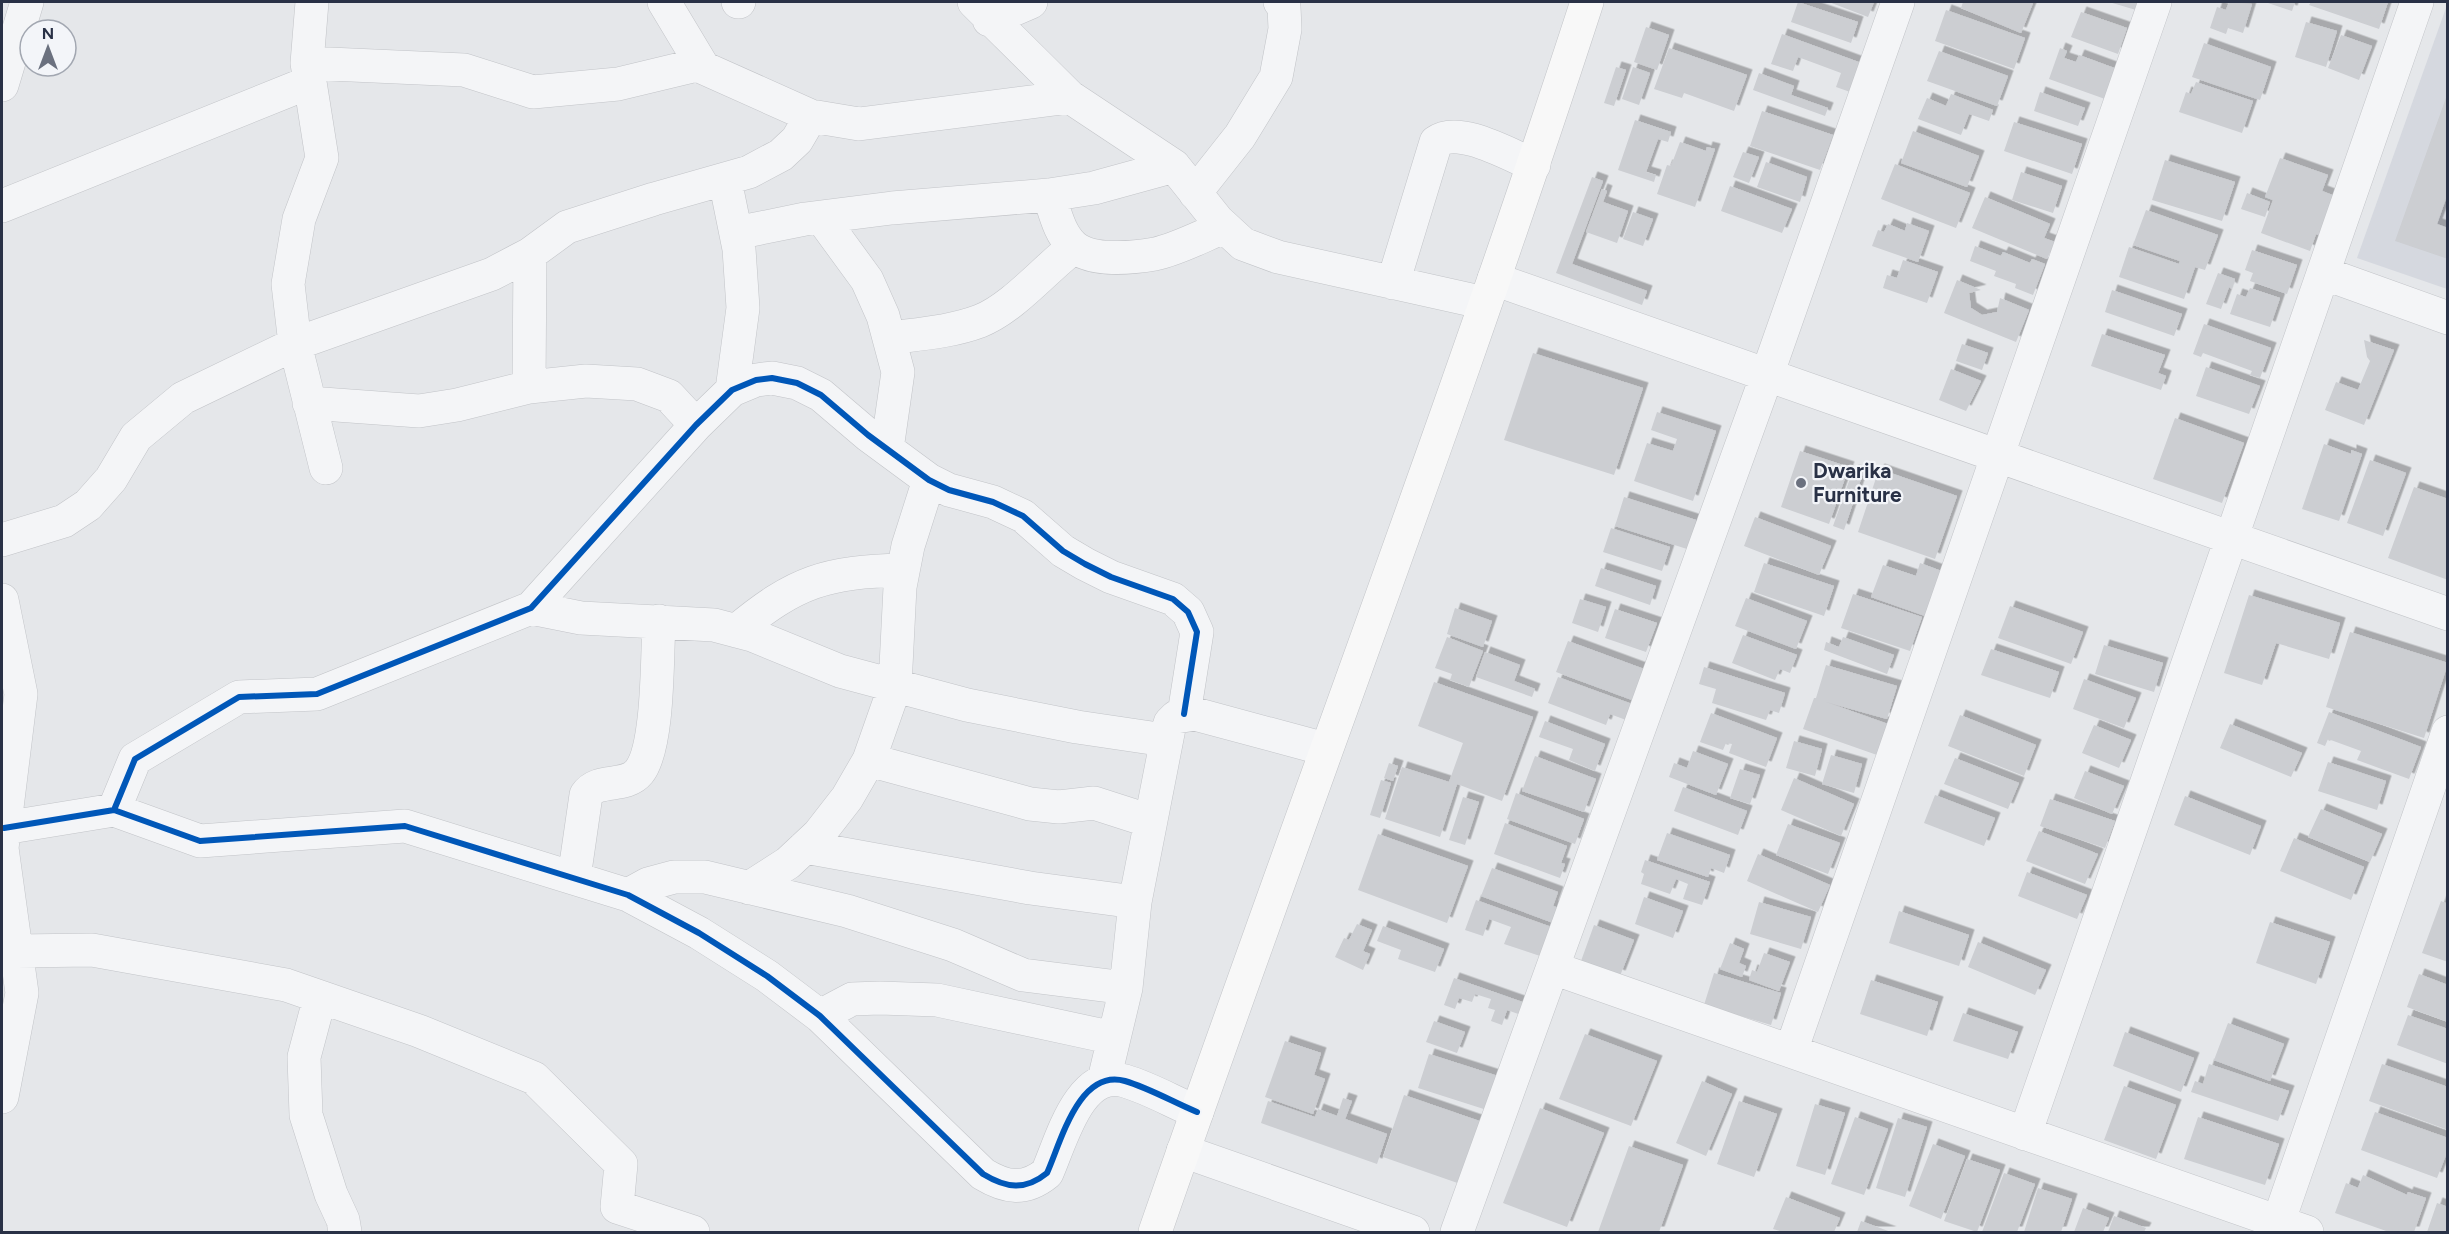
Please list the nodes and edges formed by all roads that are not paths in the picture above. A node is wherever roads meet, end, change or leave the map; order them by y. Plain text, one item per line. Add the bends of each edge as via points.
1 (27, 2) edge
2 (312, 2) edge
3 (664, 2) edge
4 (1031, 2) edge
5 (1280, 2) edge
6 (1587, 2) edge
7 (1898, 2) edge
8 (2155, 2) edge
9 (2417, 2) edge
10 (982, 11) edge
11 (703, 68) junction
12 (309, 72) junction
13 (2, 84) edge
14 (1070, 97) junction
15 (811, 116) junction
16 (1534, 165) junction
17 (1174, 166) junction
18 (725, 180) junction
19 (1195, 193) junction
20 (1049, 195) junction
21 (2, 206) edge
22 (821, 217) junction
23 (1224, 227) junction
24 (736, 233) junction
25 (1074, 247) junction
26 (530, 254) junction
27 (2323, 273) junction
28 (1393, 283) junction
29 (1490, 291) junction
30 (2448, 318) edge
31 (889, 338) junction
32 (295, 344) junction
33 (1767, 375) junction
34 (529, 387) junction
35 (732, 390) junction
36 (309, 403) junction
37 (696, 425) junction
38 (887, 449) junction
39 (1997, 456) junction
40 (326, 468) dead end
41 (929, 480) junction
42 (2231, 538) junction
43 (2, 540) edge
44 (903, 570) junction
45 (2, 600) edge
46 (531, 608) junction
47 (2448, 614) edge
48 (658, 621) junction
49 (736, 631) junction
50 (895, 686) junction
51 (1174, 727) junction
52 (2448, 732) edge
53 (1325, 749) junction
54 (869, 760) junction
55 (114, 810) junction
56 (1150, 821) junction
57 (2, 841) edge
58 (805, 847) junction
59 (574, 878) junction
60 (749, 888) junction
61 (628, 895) junction
62 (1135, 902) junction
63 (17, 951) junction
64 (1553, 968) junction
65 (1126, 988) junction
66 (12, 994) edge
67 (320, 997) junction
68 (820, 1016) junction
69 (1114, 1038) junction
70 (1791, 1051) junction
71 (1104, 1080) junction
72 (2, 1097) edge
73 (1197, 1112) junction
74 (2025, 1134) junction
75 (1183, 1151) junction
76 (616, 1220) edge
77 (2293, 1228) edge
78 (345, 1233) edge
79 (693, 1233) edge
80 (1155, 1233) edge
81 (1413, 1233) edge
82 (1457, 1233) edge

1 - 13 street
2 - 12 street
3 - 11 street
4 - 10 street
5 - 19 street via 1285,29 1275,77 1240,136
6 - 16 street
7 - 33 street
8 - 39 street
9 - 27 street
10 - 14 street
11 - 12 street via 698,65 618,84 533,92 464,70
11 - 15 street
12 - 21 street
12 - 32 street via 322,158 299,219 288,284
14 - 15 street via 859,124
14 - 17 street
15 - 18 street via 797,140 781,155
16 - 28 street via 1461,136 1444,136 1436,141
16 - 29 street
17 - 19 street
17 - 20 street via 1094,188
18 - 24 street
18 - 26 street via 567,227
19 - 23 street
20 - 22 street
20 - 25 street via 1060,227
22 - 24 street
22 - 31 street via 867,280
23 - 25 street via 1156,254 1095,255
23 - 28 street via 1243,244 1278,257
24 - 35 street via 743,308
25 - 31 street via 981,321
26 - 32 street via 492,274
26 - 34 street
27 - 30 street
27 - 42 street
28 - 29 street
29 - 33 street
29 - 53 street
31 - 38 street via 898,372
32 - 36 street
32 - 43 street via 183,398 136,437 111,479 64,521
33 - 39 street
33 - 64 street
34 - 36 street via 419,411
34 - 37 street via 586,381 637,384 669,396
35 - 37 street
35 - 38 street via 772,378 797,382 822,395
36 - 40 street
37 - 46 street
38 - 41 street
39 - 42 street
39 - 70 street
41 - 44 street
41 - 51 street via 1023,516 1063,551 1085,564 1173,599 1188,612 1197,632
42 - 47 street
42 - 74 street
44 - 49 street via 827,576 768,604
44 - 50 street
45 - 57 street via 21,694
46 - 48 street via 581,618
46 - 55 street via 317,694 239,697 135,759
48 - 49 street via 714,625
48 - 59 street via 653,725 645,761 631,779 590,789 583,804
49 - 50 street via 840,671
50 - 51 street via 1033,718
50 - 54 street
51 - 53 street via 1195,714
51 - 56 street
52 - 77 street
53 - 73 street
54 - 56 street via 1030,804 1059,807 1094,803
54 - 58 street via 847,798
55 - 57 street
55 - 59 street via 200,841 405,826
56 - 62 street
57 - 63 street
58 - 60 street
58 - 62 street via 1030,888
59 - 61 street
60 - 61 street via 705,877 674,877
60 - 65 street via 858,914 953,945 1023,975
61 - 68 street via 758,970
62 - 65 street
63 - 66 street
63 - 67 street via 92,950 286,986
64 - 70 street
64 - 82 street
65 - 69 street
66 - 72 street
67 - 76 street via 419,1031 534,1078 621,1164
67 - 78 street via 304,1057 306,1115
68 - 69 street via 852,999 937,1000
68 - 71 street via 983,1174 1001,1185 1021,1187 1047,1173 1081,1097
69 - 71 street
70 - 74 street
71 - 73 street via 1123,1080
73 - 75 street
74 - 77 street
75 - 80 street
75 - 81 street
76 - 79 street

